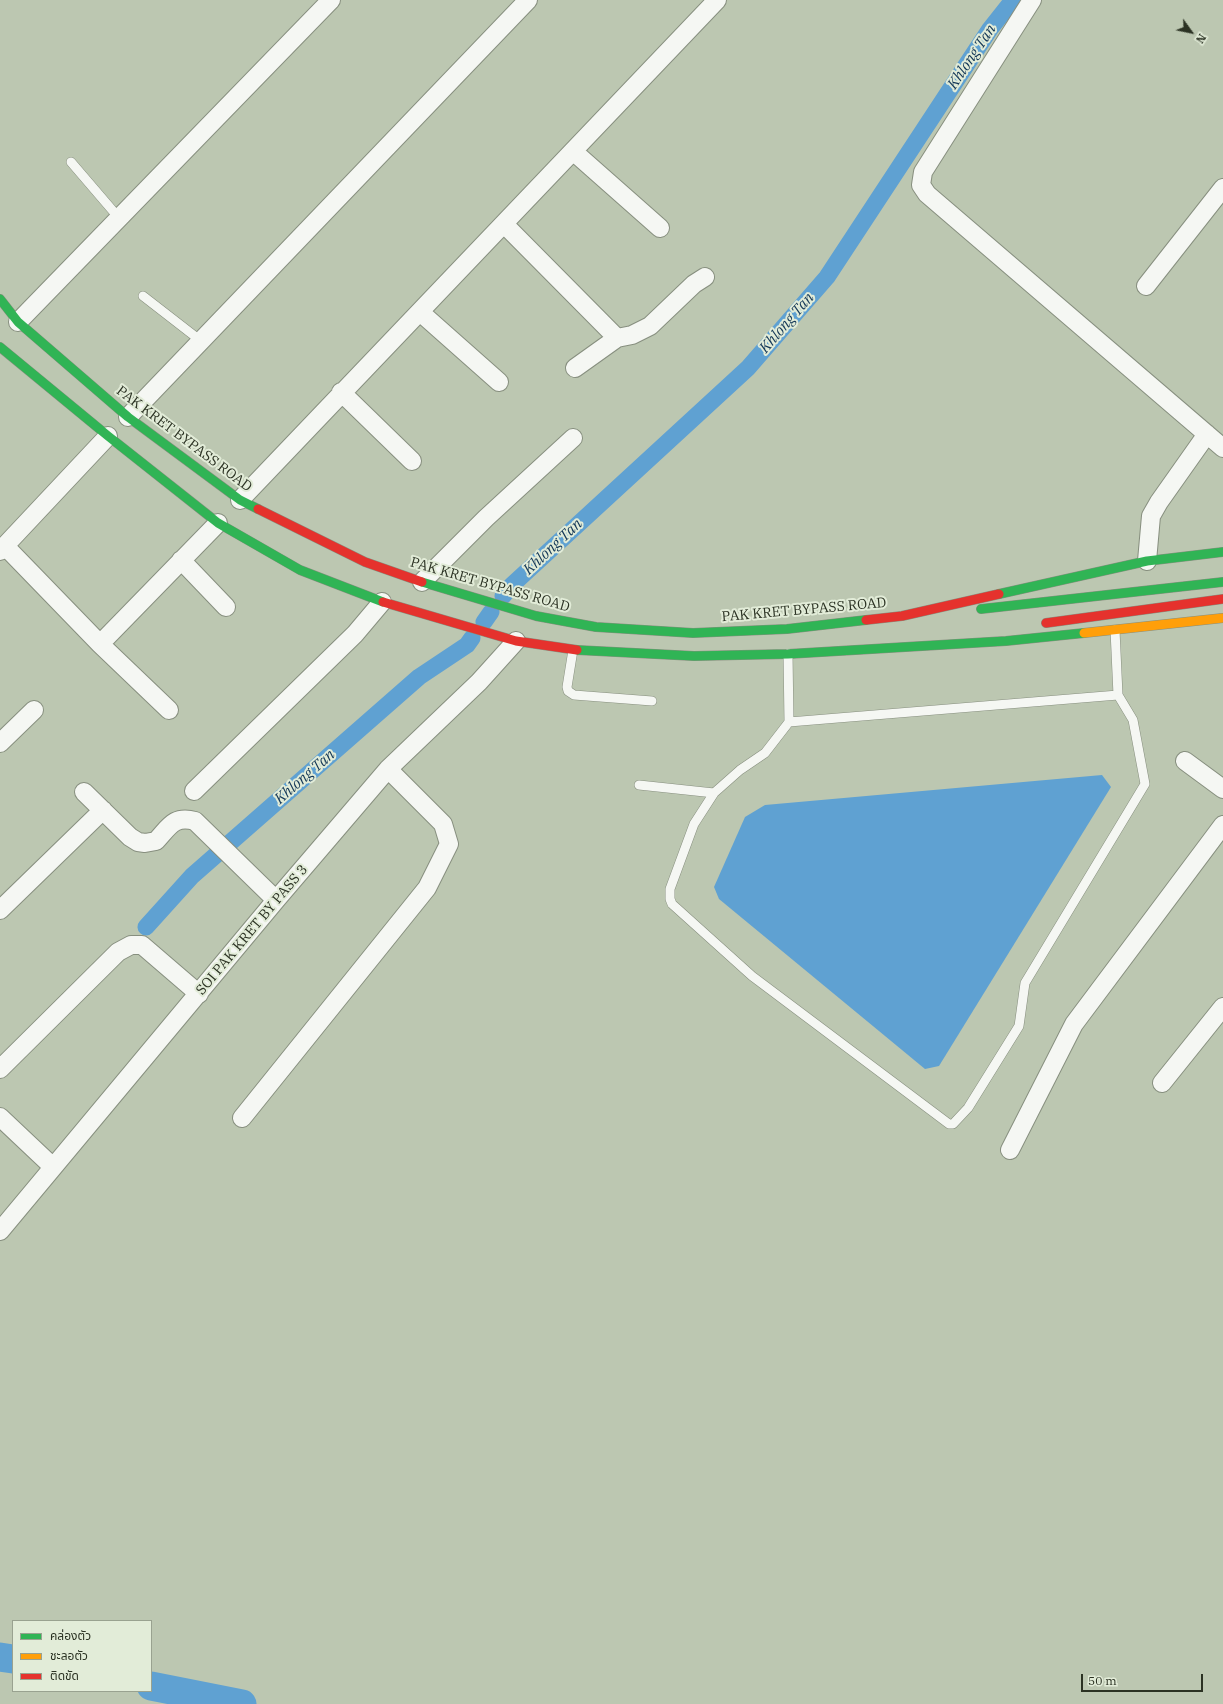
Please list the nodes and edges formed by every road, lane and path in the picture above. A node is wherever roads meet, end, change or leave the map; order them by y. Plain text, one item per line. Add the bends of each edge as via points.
1 (331, 0) edge
2 (528, 0) edge
3 (717, 0) edge
4 (1032, 0) edge
5 (574, 152) junction
6 (71, 162) dead end
7 (1223, 188) edge
8 (120, 218) junction
9 (504, 224) junction
10 (660, 228) dead end
11 (705, 276) dead end
12 (1146, 286) dead end
13 (143, 296) dead end
14 (0, 299) edge
15 (420, 312) junction
16 (18, 322) junction
17 (617, 338) junction
18 (201, 341) junction
19 (0, 347) edge
20 (575, 368) dead end
21 (499, 382) dead end
22 (341, 392) junction
23 (128, 417) junction
24 (1208, 434) junction
25 (108, 436) junction
26 (573, 438) dead end
27 (1223, 448) edge
28 (412, 461) dead end
29 (240, 500) junction
30 (218, 523) junction
31 (3, 548) edge
32 (1223, 552) edge
33 (180, 560) junction
34 (1148, 561) junction
35 (422, 582) junction
36 (1223, 582) edge
37 (1223, 599) edge
38 (382, 602) junction
39 (226, 607) dead end
40 (902, 616) junction
41 (1223, 618) edge
42 (1040, 623) dead end
43 (1115, 630) junction
44 (987, 633) dead end
45 (516, 641) junction
46 (100, 644) junction
47 (919, 646) junction
48 (573, 650) junction
49 (788, 654) junction
50 (1118, 695) junction
51 (652, 701) dead end
52 (34, 710) dead end
53 (169, 710) dead end
54 (789, 722) junction
55 (0, 743) edge
56 (1185, 761) dead end
57 (388, 770) junction
58 (639, 785) dead end
59 (1223, 789) edge
60 (194, 791) dead end
61 (84, 792) dead end
62 (714, 793) junction
63 (103, 810) junction
64 (1223, 825) edge
65 (276, 900) junction
66 (0, 910) edge
67 (199, 994) junction
68 (1223, 1007) edge
69 (0, 1069) edge
70 (1162, 1083) dead end
71 (0, 1117) edge
72 (242, 1118) dead end
73 (1010, 1150) dead end
74 (54, 1167) junction
75 (0, 1231) edge

1 - 8 street
2 - 18 street
3 - 5 street
4 - 24 street via 923,172 921,186 927,194
5 - 9 street
5 - 10 street
6 - 8 lane
7 - 12 street
8 - 16 street
9 - 15 street
9 - 17 street
11 - 17 street via 650,326 632,335
13 - 18 lane
14 - 16 main road, PAK KRET BYPASS ROAD
15 - 21 street
15 - 22 street
16 - 23 main road, PAK KRET BYPASS ROAD
17 - 20 street
18 - 23 street
19 - 25 main road
22 - 28 street
22 - 29 street
23 - 29 main road, PAK KRET BYPASS ROAD
24 - 27 street
24 - 34 street via 1151,516
25 - 30 main road
25 - 31 street
26 - 35 street via 486,518
29 - 35 main road, PAK KRET BYPASS ROAD via 365,562
30 - 33 street
30 - 38 main road via 300,570
31 - 46 street
32 - 34 main road, PAK KRET BYPASS ROAD
33 - 39 street
33 - 46 street
34 - 40 main road, PAK KRET BYPASS ROAD
35 - 40 main road, PAK KRET BYPASS ROAD via 536,616 596,627 693,633 787,629
36 - 40 main road via 1017,606
37 - 42 main road
38 - 45 main road
38 - 60 street via 355,634
41 - 43 main road
43 - 47 main road via 1006,641
43 - 50 lane
44 - 47 main road
45 - 48 main road
45 - 57 street, SOI PAK KRET BY PASS 3 via 479,682
46 - 53 street
47 - 49 main road
48 - 49 main road via 694,656
48 - 51 lane via 566,687 574,695
49 - 54 lane
50 - 54 lane
50 - 62 lane via 1134,720 1145,784 1025,983 1019,1026 968,1108 953,1124 942,1119 752,976 672,904 670,889 694,824
52 - 55 street
54 - 62 lane via 765,753 740,770
56 - 59 street
57 - 65 street, SOI PAK KRET BY PASS 3
57 - 72 street via 443,824 449,844 427,888
58 - 62 lane
61 - 63 street
63 - 65 street via 130,838 145,843 156,841 175,820 186,818 195,821
63 - 66 street
64 - 73 street via 1074,1024
65 - 67 street, SOI PAK KRET BY PASS 3
67 - 69 street via 142,945 131,945 118,952
67 - 74 street, SOI PAK KRET BY PASS 3
68 - 70 street
71 - 74 street
74 - 75 street, SOI PAK KRET BY PASS 3

